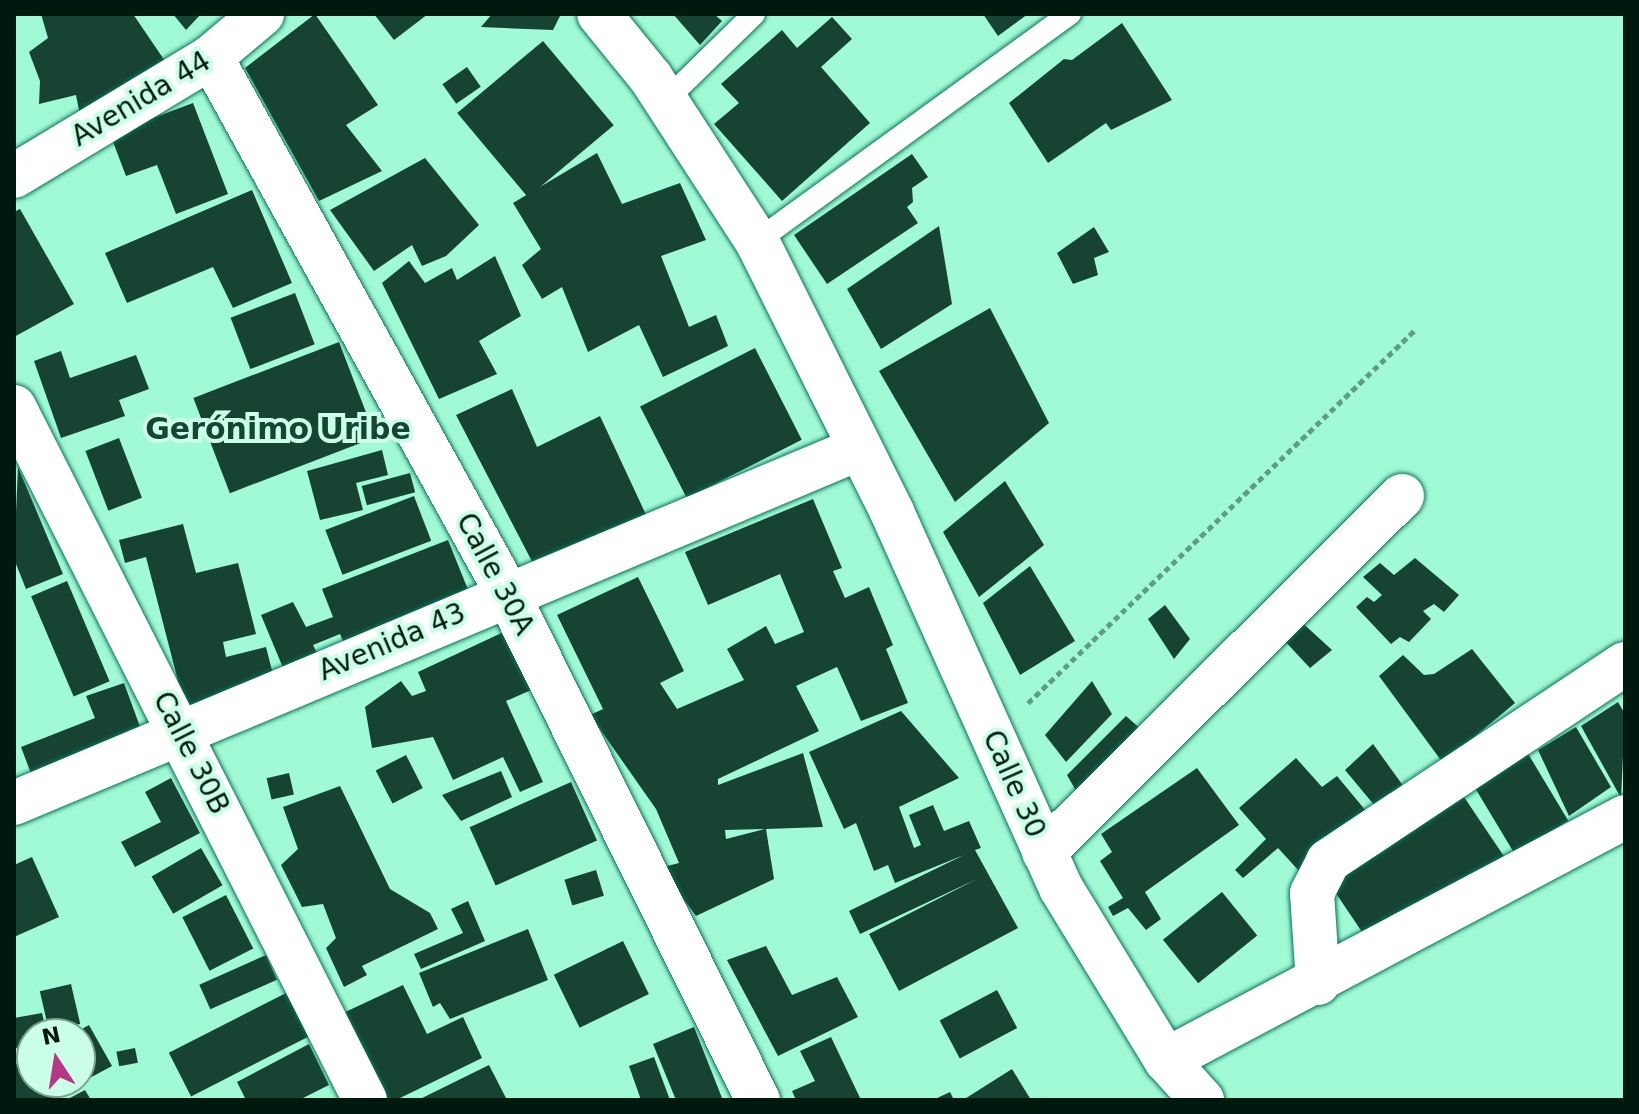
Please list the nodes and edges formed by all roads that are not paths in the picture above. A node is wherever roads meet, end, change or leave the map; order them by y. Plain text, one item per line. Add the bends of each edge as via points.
1 (262, 14) edge
2 (599, 14) edge
3 (754, 14) edge
4 (1070, 14) edge
5 (211, 57) junction
6 (666, 100) junction
7 (14, 176) edge
8 (757, 241) junction
9 (14, 407) edge
10 (860, 448) junction
11 (1402, 496) dead end
12 (507, 593) junction
13 (1625, 664) edge
14 (181, 733) junction
15 (14, 803) edge
16 (1625, 817) edge
17 (1044, 852) junction
18 (1318, 983) junction
19 (1166, 1060) junction
20 (365, 1100) edge
21 (758, 1100) edge
22 (1202, 1100) edge

1 - 5 street, Avenida 44
2 - 6 street, Calle 30
3 - 6 lane
4 - 8 lane
5 - 7 street, Avenida 44
5 - 12 street, Calle 30A
6 - 8 street, Calle 30
8 - 10 street, Calle 30
9 - 14 street, Calle 30B
10 - 12 street, Avenida 43
10 - 17 street, Calle 30
11 - 17 street
12 - 14 street, Avenida 43
12 - 21 street, Calle 30A
13 - 18 street via 1328,861 1312,893
14 - 15 street, Avenida 43
14 - 20 street, Calle 30B
16 - 18 street
17 - 19 street, Calle 30
18 - 19 street
19 - 22 street, Calle 30

